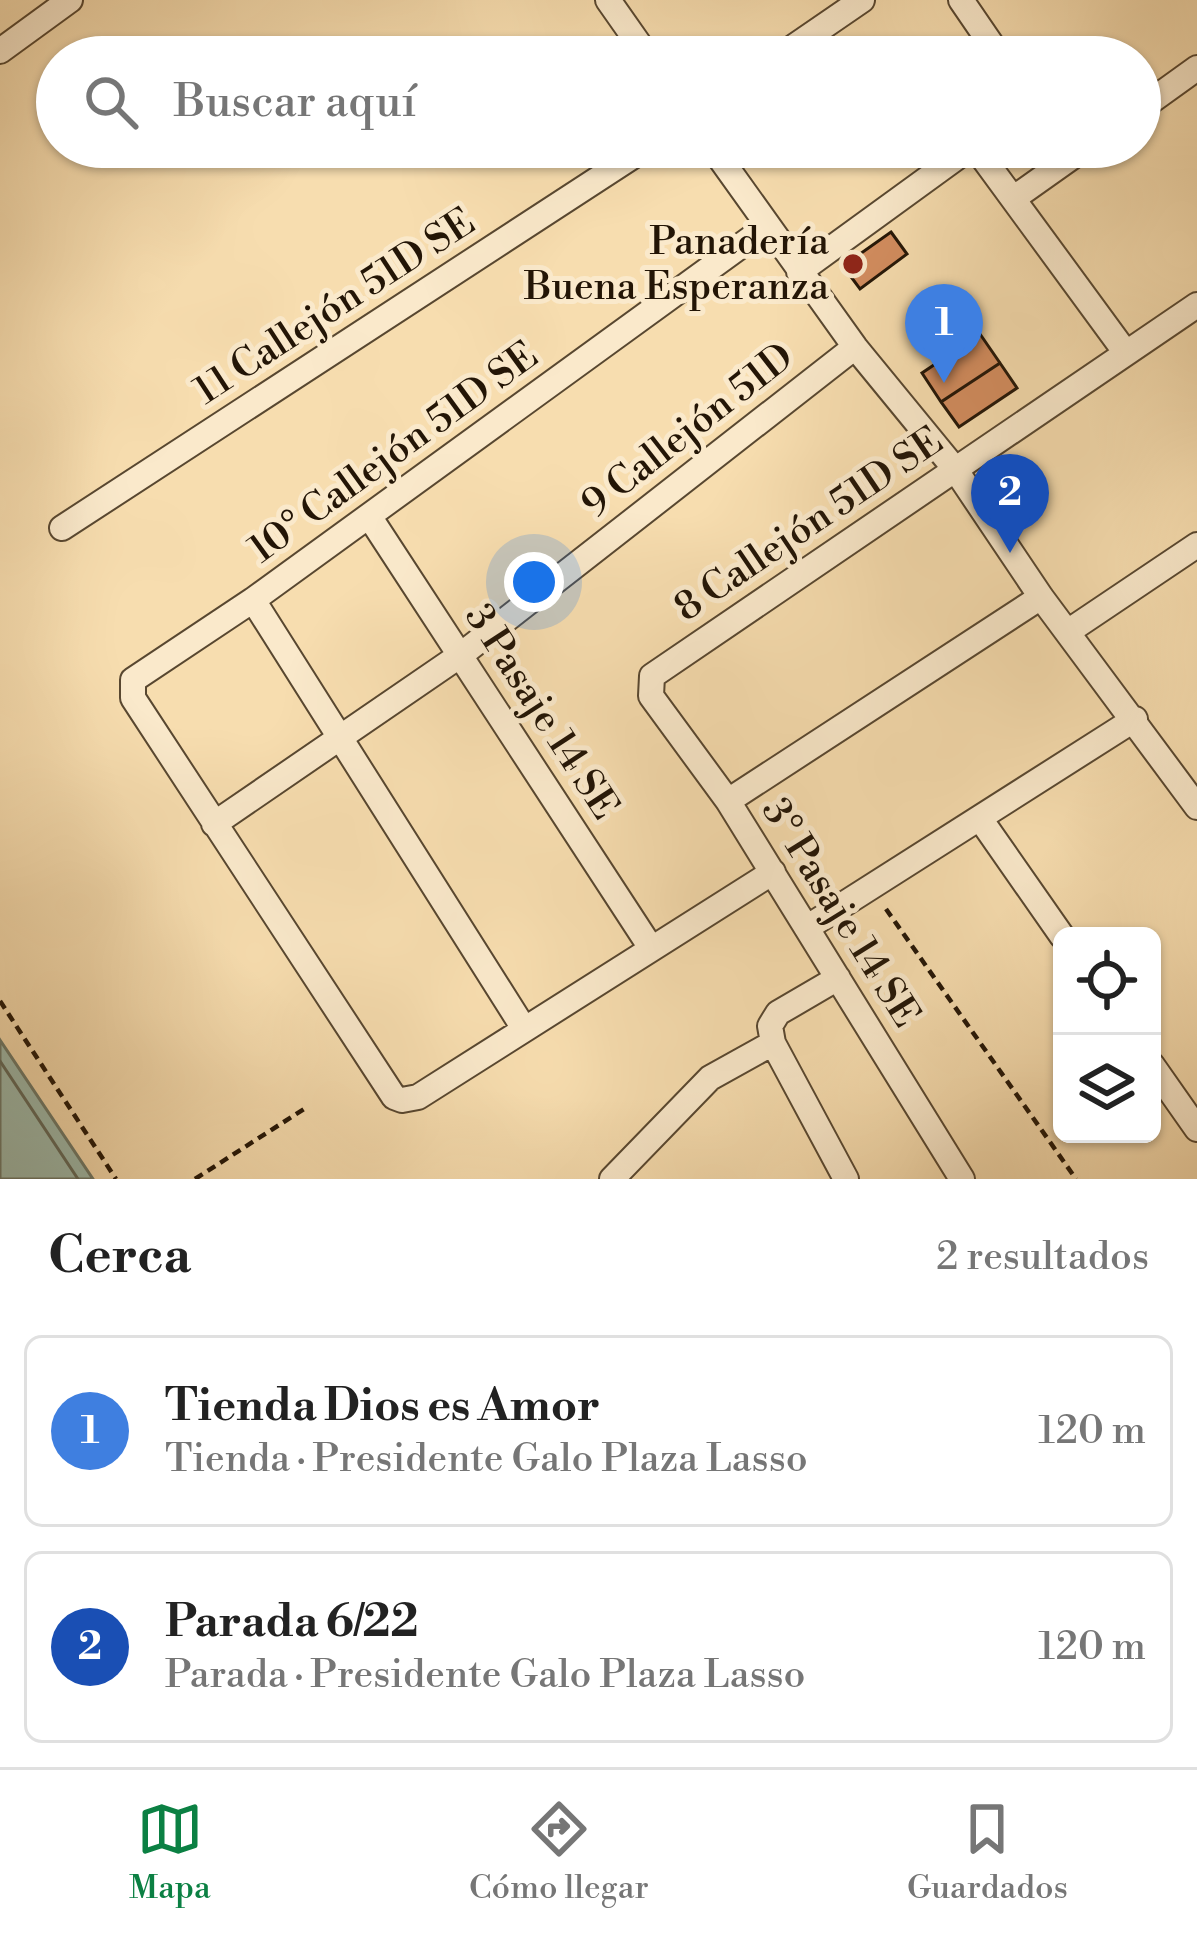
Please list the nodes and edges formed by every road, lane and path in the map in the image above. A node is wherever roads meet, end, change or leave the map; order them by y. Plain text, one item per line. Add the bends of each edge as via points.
1 (70, 0) edge
2 (608, 0) edge
3 (862, 0) edge
4 (962, 0) edge
5 (634, 36) edge
6 (810, 36) edge
7 (986, 36) edge
8 (0, 51) edge
9 (1197, 68) edge
10 (1161, 94) edge
11 (614, 168) edge
12 (727, 168) edge
13 (944, 168) edge
14 (990, 168) edge
15 (1052, 168) edge
16 (1014, 198) junction
17 (768, 226) junction
18 (799, 272) junction
19 (1197, 305) edge
20 (855, 346) junction
21 (1126, 353) junction
22 (955, 469) junction
23 (369, 515) junction
24 (62, 528) dead end
25 (1197, 545) edge
26 (1041, 597) junction
27 (253, 600) junction
28 (1069, 631) junction
29 (462, 654) junction
30 (649, 689) joint
31 (1135, 719) junction
32 (342, 736) junction
33 (1188, 774) edge
34 (728, 801) junction
35 (1197, 807) edge
36 (981, 820) junction
37 (214, 824) junction
38 (773, 872) junction
39 (872, 889) junction
40 (808, 926) junction
41 (1055, 927) edge
42 (651, 948) junction
43 (838, 978) junction
44 (0, 1001) edge
45 (523, 1028) junction
46 (772, 1043) junction
47 (1161, 1077) edge
48 (304, 1109) dead end
49 (1195, 1123) edge
50 (116, 1179) edge
51 (195, 1179) edge
52 (612, 1179) edge
53 (847, 1179) edge
54 (962, 1179) edge
55 (1076, 1179) edge

1 - 8 street
2 - 5 street
3 - 6 street
4 - 7 street
9 - 10 street
11 - 24 street, 11 Callejón 51D SE
12 - 17 street
13 - 18 street
14 - 16 street
15 - 16 street
16 - 21 street
17 - 18 street
17 - 23 street, 10° Callejón 51D SE
18 - 20 street
19 - 21 street, 8 Callejón 51D SE
20 - 22 street
20 - 29 street, 9 Callejón 51D
21 - 22 street, 8 Callejón 51D SE
22 - 26 street
22 - 30 street, 8 Callejón 51D SE via 652,676
23 - 27 street, 10° Callejón 51D SE
23 - 29 street, 3 Pasaje 14 SE
25 - 28 street
26 - 28 street
26 - 34 street
27 - 32 street
27 - 37 street, 10° Callejón 51D SE via 133,680 133,698
28 - 31 street
29 - 32 street, 9 Callejón 51D
29 - 42 street, 3 Pasaje 14 SE
30 - 34 street, 3° Pasaje 14 SE
31 - 33 street
31 - 36 street
32 - 37 street, 9 Callejón 51D
32 - 45 street
33 - 35 street
34 - 38 street, 3° Pasaje 14 SE
36 - 39 street
36 - 41 street
37 - 45 street via 394,1097 418,1097
38 - 40 street, 3° Pasaje 14 SE
38 - 42 street
39 - 40 street
39 - 55 path
40 - 43 street, 3° Pasaje 14 SE
42 - 45 street
43 - 46 street via 778,1012
43 - 54 street, 3° Pasaje 14 SE
44 - 50 path
46 - 52 street via 710,1078
46 - 53 street
47 - 49 street
48 - 51 path

